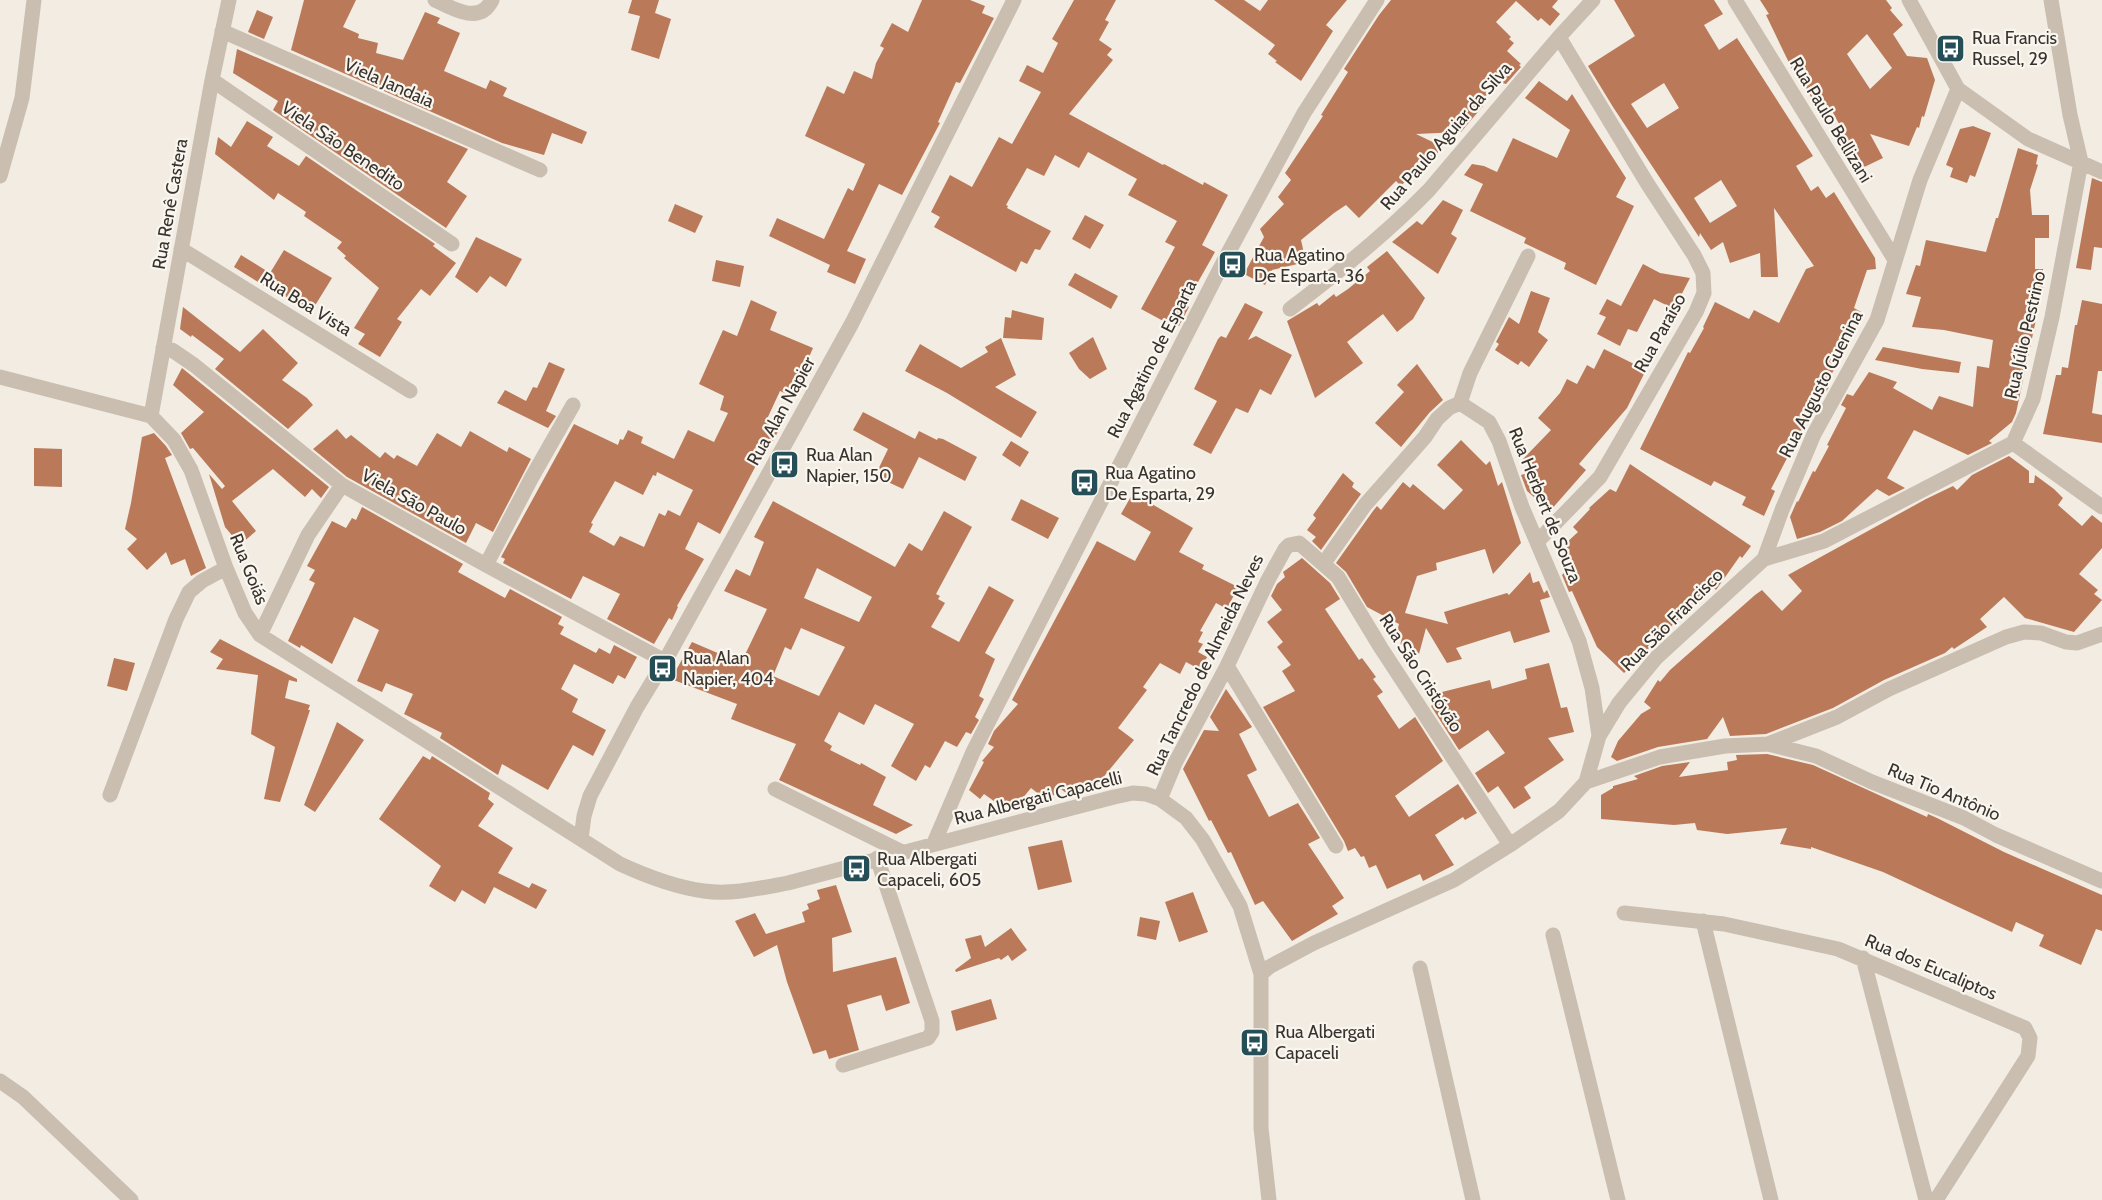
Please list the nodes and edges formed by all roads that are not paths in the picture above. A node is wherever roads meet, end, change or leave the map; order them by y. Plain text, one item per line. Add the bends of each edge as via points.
1 (34, 0) edge
2 (229, 0) edge
3 (435, 0) edge
4 (492, 0) edge
5 (1014, 0) edge
6 (1361, 0) edge
7 (1377, 0) edge
8 (1593, 0) edge
9 (1735, 0) edge
10 (1909, 0) edge
11 (2051, 0) edge
12 (1365, 15) junction
13 (222, 31) junction
14 (1559, 37) junction
15 (212, 80) junction
16 (1958, 89) junction
17 (2080, 162) junction
18 (540, 170) dead end
19 (2102, 172) edge
20 (0, 177) edge
21 (452, 244) dead end
22 (181, 249) junction
23 (1528, 256) dead end
24 (1894, 260) junction
25 (1290, 309) dead end
26 (163, 348) junction
27 (0, 377) edge
28 (410, 391) dead end
29 (1460, 403) junction
30 (573, 405) dead end
31 (152, 416) junction
32 (2013, 443) junction
33 (342, 485) junction
34 (2102, 507) edge
35 (1538, 541) junction
36 (1285, 549) joint
37 (1764, 559) junction
38 (1324, 563) junction
39 (486, 565) junction
40 (226, 568) junction
41 (2102, 634) edge
42 (260, 635) junction
43 (665, 661) junction
44 (1227, 666) junction
45 (1599, 736) junction
46 (1768, 744) junction
47 (1586, 782) junction
48 (775, 789) dead end
49 (110, 795) dead end
50 (1161, 799) junction
51 (581, 839) junction
52 (934, 843) junction
53 (1510, 845) junction
54 (1336, 846) dead end
55 (903, 852) junction
56 (877, 858) junction
57 (2102, 882) edge
58 (1623, 913) dead end
59 (1702, 921) junction
60 (1553, 935) dead end
61 (1863, 958) junction
62 (1420, 968) dead end
63 (1261, 974) junction
64 (843, 1065) dead end
65 (0, 1081) edge
66 (131, 1200) edge
67 (1269, 1200) edge
68 (1473, 1200) edge
69 (1618, 1200) edge
70 (1771, 1200) edge
71 (1926, 1200) edge
72 (1936, 1200) edge

1 - 20 street via 22,98
2 - 13 street, Rua Renê Castera
3 - 4 street via 462,13 483,11
5 - 43 street, Rua Alan Napier via 852,323
6 - 12 street
7 - 12 street, Rua Agatino de Esparta
8 - 14 street, Rua Paulo Aguiar da Silva
9 - 24 street, Rua Paulo Bellizani
10 - 16 street
11 - 17 street
12 - 52 street, Rua Agatino de Esparta via 1304,113 1227,255 973,752
13 - 15 street, Rua Renê Castera
13 - 18 street, Viela Jandaia
14 - 25 street, Rua Paulo Aguiar da Silva via 1409,211 1351,263
14 - 35 street, Rua Paraíso via 1695,255 1703,273 1704,292 1600,477
15 - 21 street, Viela São Benedito
15 - 22 street, Rua Renê Castera
16 - 17 street via 2028,140
16 - 24 street, Rua Augusto Guenina via 1920,180
17 - 19 street
17 - 32 street, Rua Júlio Pestrino via 2033,399
22 - 26 street, Rua Renê Castera
22 - 28 street, Rua Boa Vista
23 - 29 street via 1470,373
24 - 37 street, Rua Augusto Guenina via 1877,320 1814,434
26 - 31 street, Rua Renê Castera
26 - 33 street, Viela São Paulo via 194,365
27 - 31 street
29 - 35 street, Rua Herbert de Souza via 1493,428
29 - 38 street via 1437,420 1365,505
30 - 39 street
31 - 40 street, Rua Goiás via 174,440 191,470
32 - 34 street
32 - 37 street, Rua São Francisco via 1824,541
33 - 39 street, Viela São Paulo
33 - 42 street via 308,535
35 - 45 street, Rua Herbert de Souza via 1579,641 1592,688
36 - 38 street, Rua São Cristóvão via 1289,544 1299,543
36 - 44 street, Rua Tancredo de Almeida Neves
37 - 45 street, Rua São Francisco via 1656,658 1619,703
38 - 53 street, Rua São Cristóvão via 1338,577
39 - 43 street, Viela São Paulo
40 - 42 street, Rua Goiás via 245,613
40 - 49 street via 189,592
41 - 46 street via 2078,643 2041,633 2006,637 1889,689 1837,717
42 - 51 street, Rua Goiás
43 - 51 street, Rua Alan Napier via 590,796
44 - 50 street, Rua Tancredo de Almeida Neves via 1175,763
44 - 54 street
45 - 47 street, Rua São Francisco
46 - 47 street via 1725,746 1660,757
46 - 57 street, Rua Tio Antônio via 1816,756
47 - 53 street, Rua São Francisco via 1559,811
48 - 55 street
50 - 52 street, Rua Albergati Capacelli via 1133,793
50 - 63 street, Rua Albergati Capacelli via 1186,818 1203,840 1240,906
51 - 56 street, Rua Albergati Capacelli via 620,864 650,877 705,892 737,892 788,883
52 - 55 street, Rua Albergati Capacelli
53 - 63 street, Rua São Francisco via 1454,880 1314,943
55 - 56 street, Rua Albergati Capacelli
56 - 64 street via 932,1021 932,1032 928,1038
58 - 59 street, Rua dos Eucaliptos
59 - 61 street, Rua dos Eucaliptos via 1838,949
59 - 70 street
60 - 69 street
61 - 71 street
61 - 72 street, Rua dos Eucaliptos via 2025,1028 2030,1038 2028,1056
62 - 68 street
63 - 67 street, Rua Albergati Capacelli via 1261,1128
65 - 66 street via 23,1097

